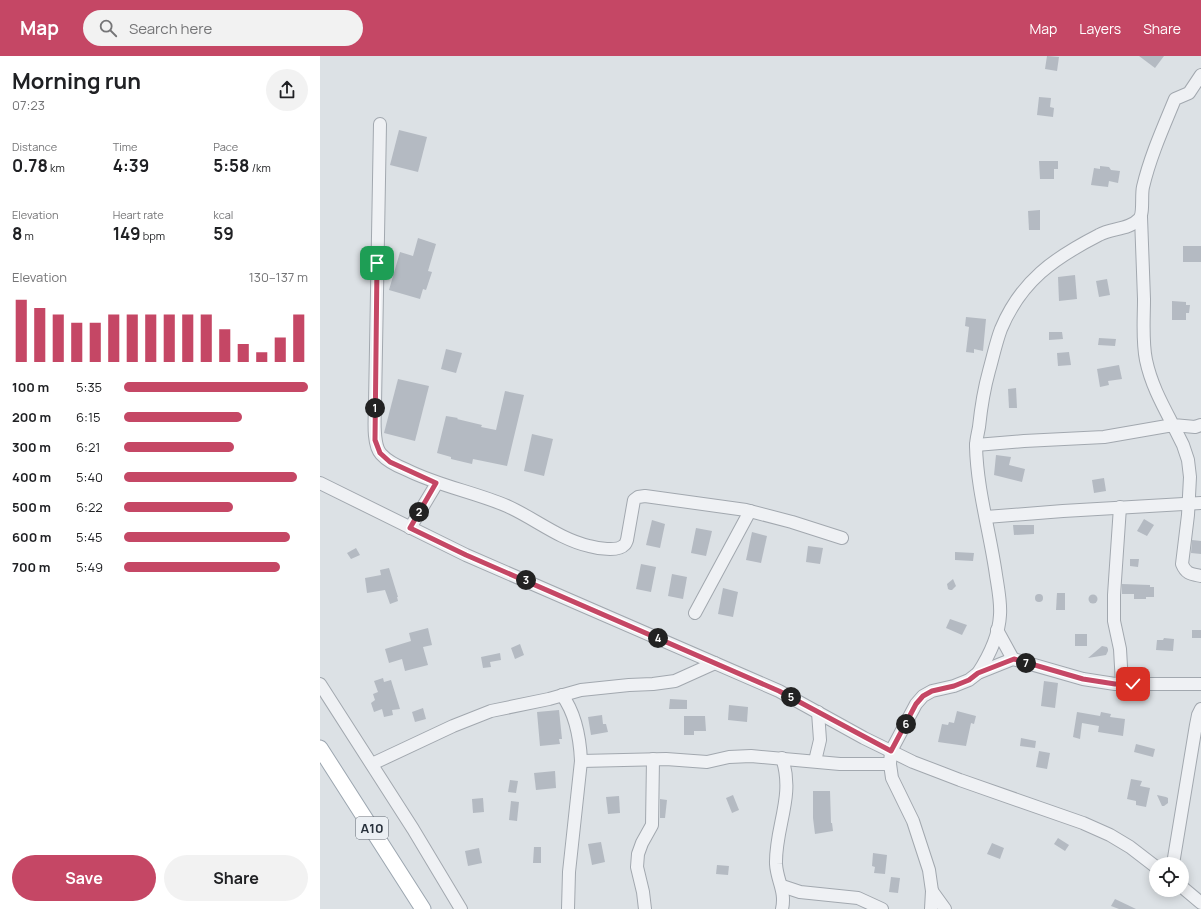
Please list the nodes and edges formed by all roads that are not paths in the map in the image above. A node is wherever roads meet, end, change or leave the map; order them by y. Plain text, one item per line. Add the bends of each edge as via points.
1 (1201, 75) edge
2 (380, 124) dead end
3 (1141, 217) junction
4 (1173, 425) junction
5 (1201, 425) edge
6 (976, 445) junction
7 (320, 483) edge
8 (436, 483) junction
9 (1201, 503) edge
10 (1188, 504) junction
11 (1120, 507) junction
12 (750, 511) junction
13 (986, 517) junction
14 (410, 528) junction
15 (842, 538) dead end
16 (1201, 576) edge
17 (694, 613) dead end
18 (997, 630) junction
19 (1014, 659) junction
20 (716, 663) junction
21 (978, 673) junction
22 (320, 684) edge
23 (1122, 684) junction
24 (1201, 684) edge
25 (562, 695) junction
26 (1201, 709) edge
27 (818, 712) junction
28 (320, 748) edge
29 (891, 751) junction
30 (782, 758) junction
31 (653, 759) junction
32 (581, 761) junction
33 (815, 761) junction
34 (372, 764) junction
35 (890, 764) junction
36 (1174, 857) edge
37 (1149, 862) edge
38 (782, 886) junction
39 (932, 891) junction
40 (1189, 893) edge
41 (1201, 903) edge
42 (423, 909) edge
43 (461, 909) edge
44 (568, 909) edge
45 (645, 909) edge
46 (782, 909) edge
47 (882, 909) edge
48 (932, 909) edge
49 (945, 909) edge

1 - 3 street via 1189,93 1175,99 1147,169
2 - 8 street via 375,440 380,453 390,462
3 - 4 street via 1146,359 1157,395
3 - 6 street via 1136,223 1101,234 1060,256 1020,293 1000,330 982,400
4 - 5 street
4 - 6 street via 1104,437
4 - 10 street via 1188,460
6 - 13 street
7 - 14 street
8 - 12 street via 507,506 576,542 605,549 624,546 632,506 638,497
8 - 14 street
9 - 10 street
10 - 11 street
10 - 16 street via 1182,564 1191,574
11 - 13 street
11 - 23 street via 1114,625 1120,649
12 - 15 street
12 - 17 street
13 - 18 street via 999,593 1000,614
14 - 20 street via 466,555
18 - 19 street
18 - 21 street via 988,658
19 - 21 street
19 - 23 street via 1083,679
20 - 25 street via 675,681 581,690
20 - 27 street via 779,691
21 - 29 street via 969,680 923,696 916,704
22 - 34 street
23 - 24 street
25 - 32 street via 574,716
25 - 34 street via 480,714
26 - 36 street via 1196,725
27 - 29 street
27 - 33 street via 820,740
28 - 42 main road, A10
29 - 35 street
29 - 37 street via 960,780 1083,823 1110,835
30 - 31 street via 745,756 707,762
30 - 33 street
30 - 38 street via 787,787 776,853 776,867
31 - 32 street
31 - 45 street via 652,825 638,854 637,867
32 - 44 street
33 - 35 street
34 - 43 street
35 - 39 street via 892,778 913,821 921,845
38 - 46 street
38 - 47 street via 800,892 858,898
39 - 48 street
39 - 49 street
40 - 41 street

